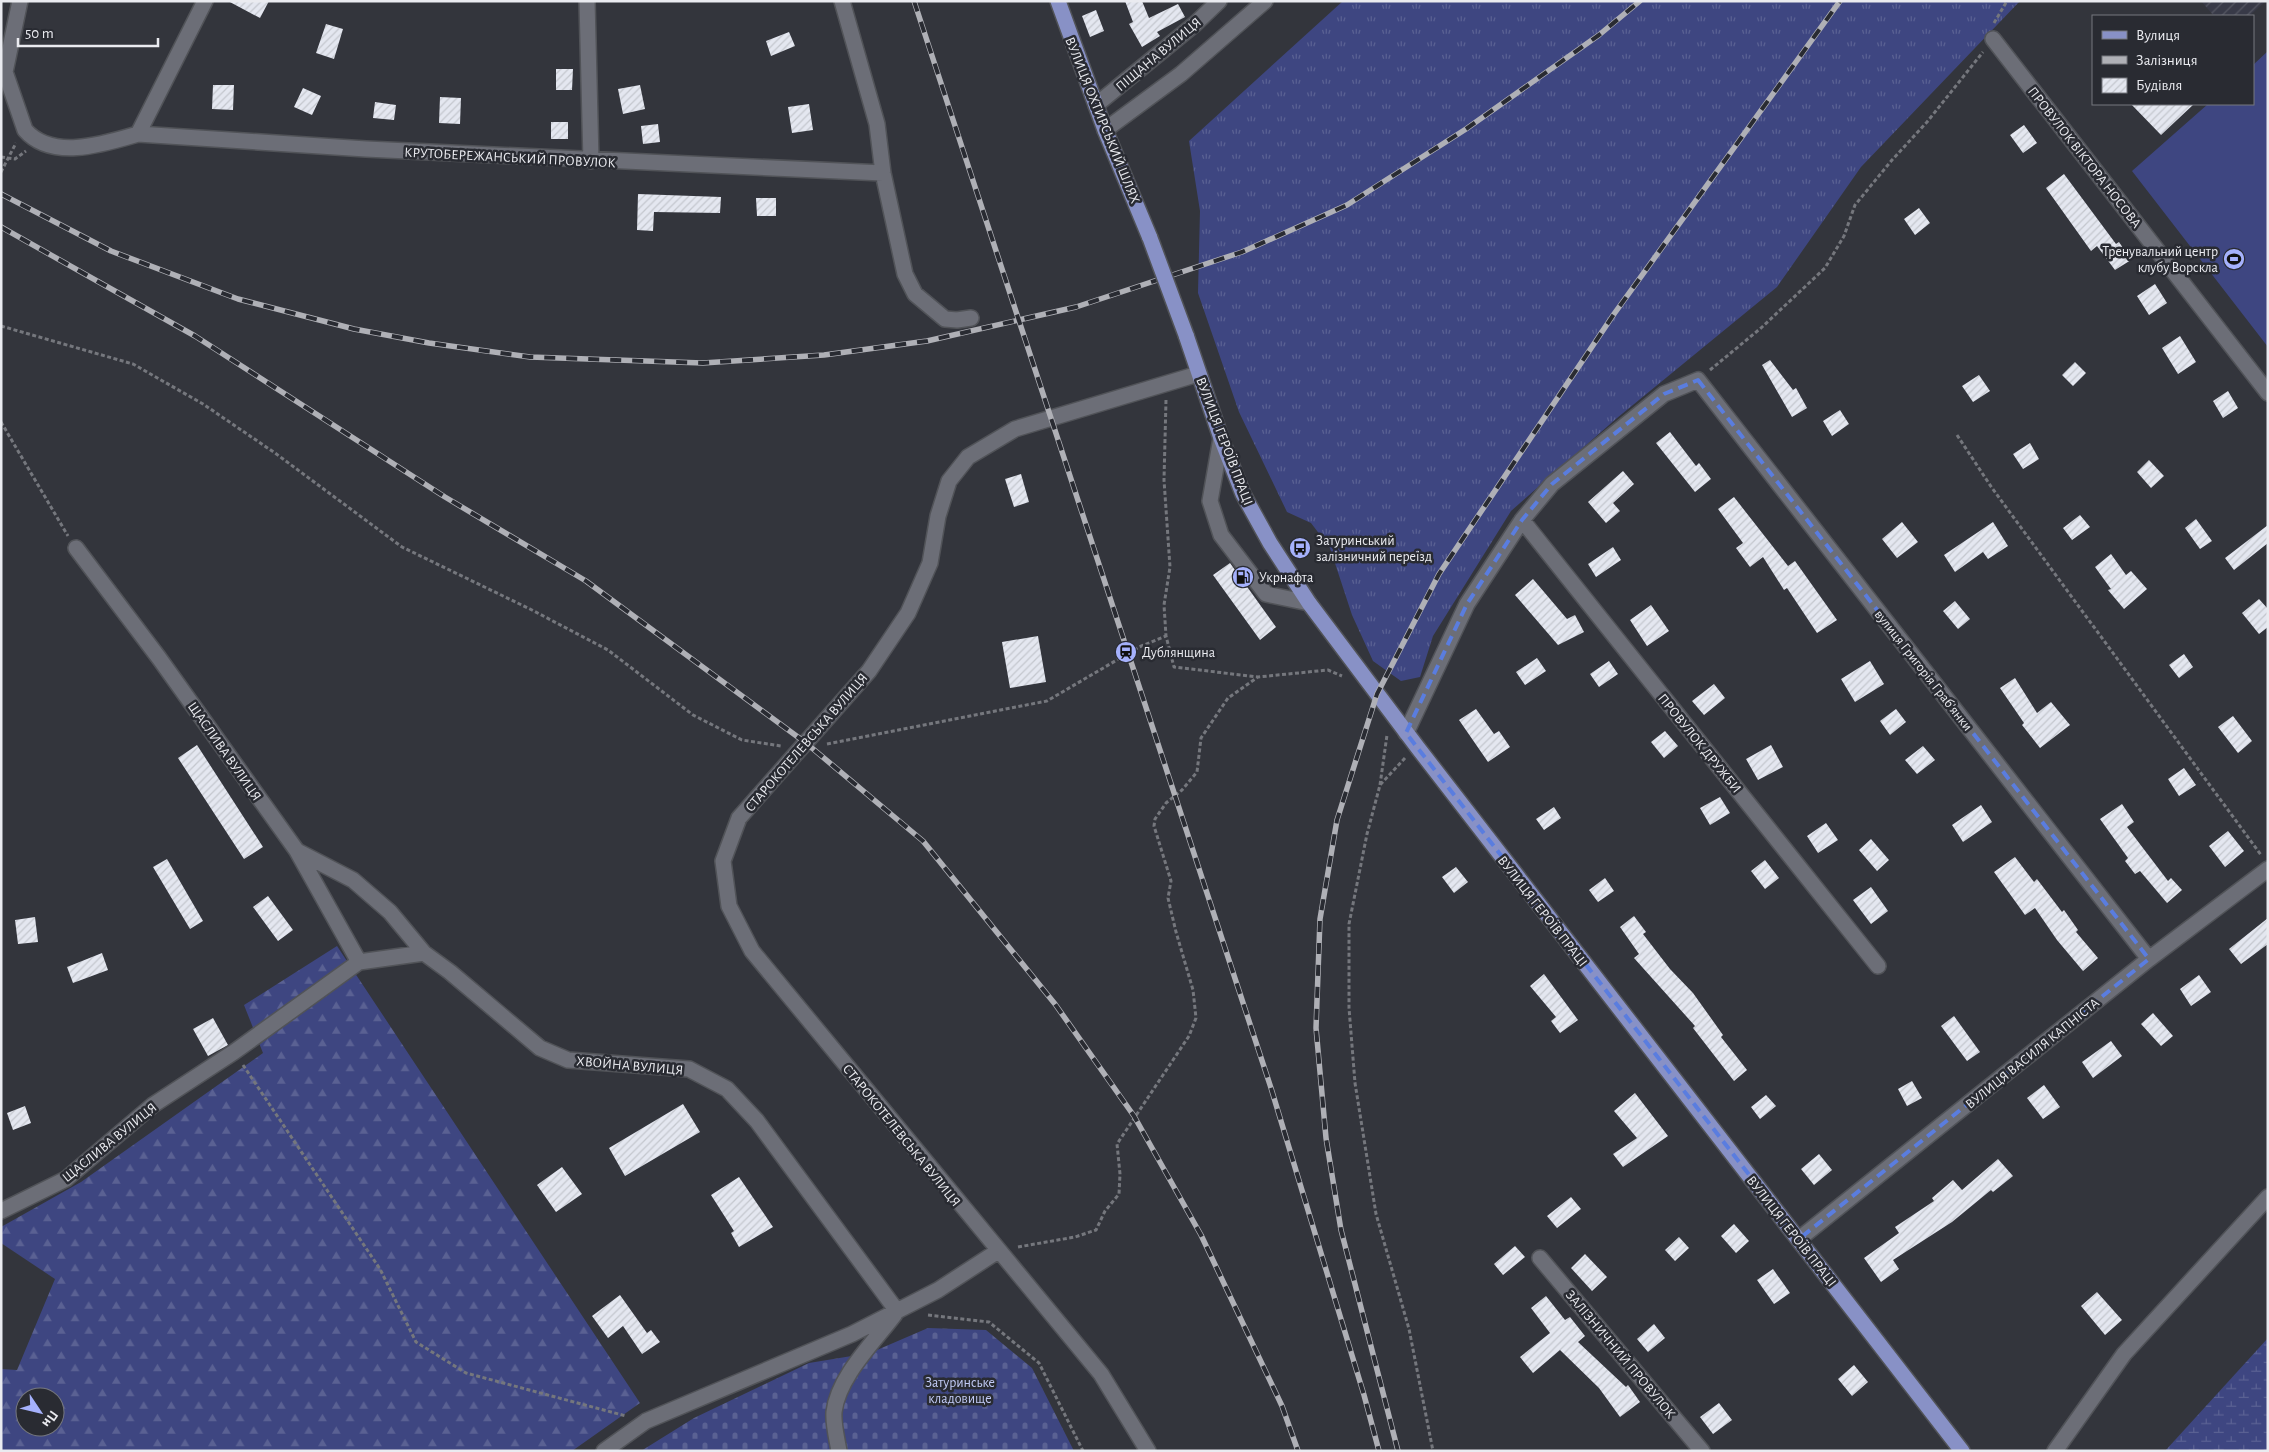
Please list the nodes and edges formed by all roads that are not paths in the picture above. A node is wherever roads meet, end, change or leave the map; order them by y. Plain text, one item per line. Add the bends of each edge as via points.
1 (20, 1) edge
2 (205, 1) edge
3 (587, 1) edge
4 (842, 1) edge
5 (1058, 1) edge
6 (1218, 1) edge
7 (1265, 1) edge
8 (1993, 40) road end
9 (1096, 106) junction
10 (1105, 130) junction
11 (138, 134) junction
12 (591, 161) junction
13 (883, 173) junction
14 (970, 318) dead end
15 (1186, 335) joint
16 (1198, 374) junction
17 (2268, 393) edge
18 (1221, 438) junction
19 (1522, 520) junction
20 (76, 548) road end
21 (1309, 603) junction
22 (1406, 733) junction
23 (297, 851) junction
24 (2265, 862) edge
25 (424, 953) junction
26 (2149, 959) junction
27 (360, 962) junction
28 (1878, 966) dead end
29 (2268, 1197) edge
30 (1, 1211) edge
31 (1799, 1239) junction
32 (998, 1251) junction
33 (1540, 1258) dead end
34 (897, 1311) junction
35 (604, 1451) edge
36 (839, 1451) edge
37 (1148, 1451) edge
38 (1702, 1451) edge
39 (1962, 1451) edge
40 (2055, 1451) edge

1 - 11 street, КРУТОБЕРЕЖАНСЬКИЙ ПРОВУЛОК via 5,72 27,133 58,148 107,143
2 - 11 street
3 - 12 street
4 - 13 street via 877,124
5 - 9 main road, ВУЛИЦЯ ОХТИРСЬКИЙ ШЛЯХ
6 - 9 street, ПІЩАНА ВУЛИЦЯ
7 - 10 street via 1182,74
8 - 17 street, ПРОВУЛОК ВІКТОРА НОСОВА
9 - 10 main road, ВУЛИЦЯ ОХТИРСЬКИЙ ШЛЯХ
10 - 15 main road, ВУЛИЦЯ ОХТИРСЬКИЙ ШЛЯХ, bridge
11 - 12 street, КРУТОБЕРЕЖАНСЬКИЙ ПРОВУЛОК
12 - 13 street, КРУТОБЕРЕЖАНСЬКИЙ ПРОВУЛОК
13 - 14 street via 904,274 915,294 945,319
15 - 16 main road, ВУЛИЦЯ ГЕРОЇВ ПРАЦІ
16 - 18 main road, ВУЛИЦЯ ГЕРОЇВ ПРАЦІ
16 - 32 street, СТАРОКОТЕЛЕВСЬКА ВУЛИЦЯ via 1015,429 968,457 949,481 938,516 930,564 908,613 869,671 739,818 723,862 730,906 752,951
18 - 21 main road, ВУЛИЦЯ ГЕРОЇВ ПРАЦІ via 1243,494
18 - 21 street via 1210,501 1221,536 1266,594
19 - 22 street via 1467,604
19 - 26 street, вулиця Григорія Грабʼянки via 1552,484 1664,394 1698,380
19 - 28 street, ПРОВУЛОК ДРУЖБИ
20 - 23 street, ЩАСЛИВА ВУЛИЦЯ
21 - 22 main road, ВУЛИЦЯ ГЕРОЇВ ПРАЦІ
22 - 31 main road, ВУЛИЦЯ ГЕРОЇВ ПРАЦІ
23 - 25 street, ХВОЙНА ВУЛИЦЯ via 353,880 390,912
23 - 27 street, ЩАСЛИВА ВУЛИЦЯ
24 - 26 street, ВУЛИЦЯ ВАСИЛЯ КАПНІСТА
25 - 27 street, ЩАСЛИВА ВУЛИЦЯ
25 - 34 street, ХВОЙНА ВУЛИЦЯ via 540,1048 568,1060 689,1069 727,1089 757,1121
26 - 31 street, ВУЛИЦЯ ВАСИЛЯ КАПНІСТА
27 - 30 street, ЩАСЛИВА ВУЛИЦЯ via 234,1052 153,1104 66,1178
29 - 40 street via 2124,1354
31 - 39 main road, ВУЛИЦЯ ГЕРОЇВ ПРАЦІ
32 - 34 street via 938,1290
32 - 37 street, СТАРОКОТЕЛЕВСЬКА ВУЛИЦЯ via 1101,1374
33 - 38 street, ЗАЛІЗНИЧНИЙ ПРОВУЛОК
34 - 35 street via 852,1334 646,1421
34 - 36 street via 842,1384 836,1398 834,1415

